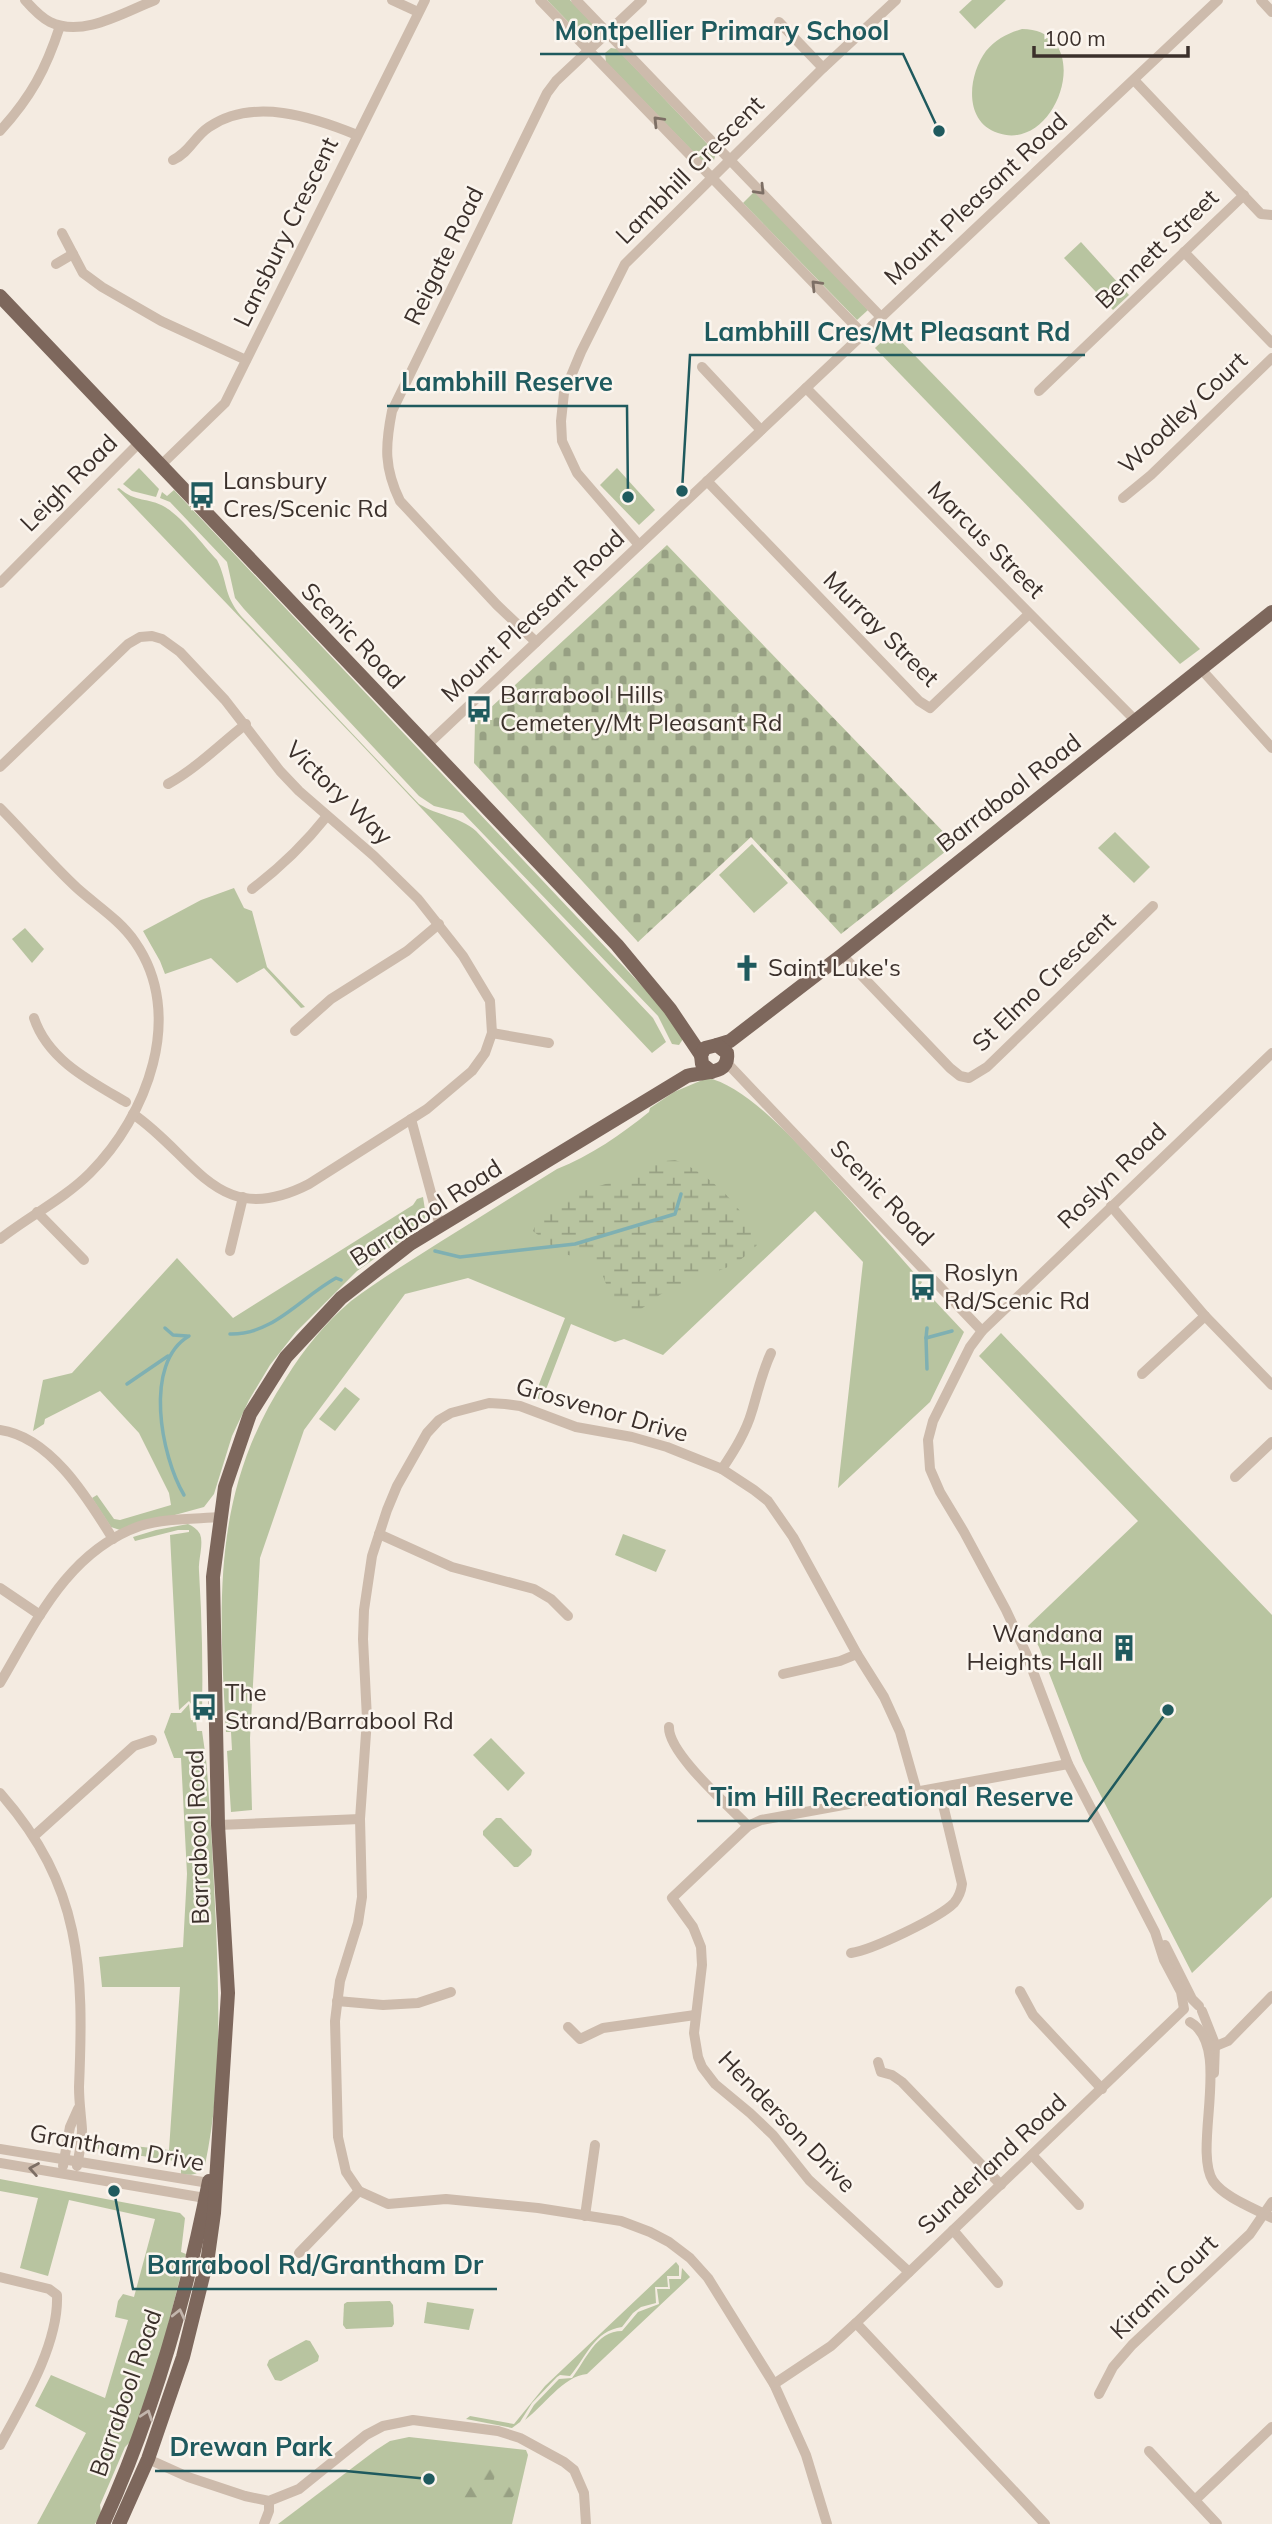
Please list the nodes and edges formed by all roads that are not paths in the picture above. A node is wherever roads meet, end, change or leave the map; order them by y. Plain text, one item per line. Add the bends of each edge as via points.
1 (25, 0) edge
2 (155, 0) edge
3 (392, 0) edge
4 (425, 0) edge
5 (540, 0) edge
6 (576, 0) edge
7 (642, 0) edge
8 (896, 0) edge
9 (1200, 0) edge
10 (1218, 0) edge
11 (1261, 0) edge
12 (1209, 9) junction
13 (418, 12) junction
14 (1272, 12) edge
15 (779, 22) dead end
16 (60, 26) junction
17 (607, 32) junction
18 (588, 50) junction
19 (823, 68) junction
20 (1133, 80) junction
21 (0, 131) edge
22 (357, 135) junction
23 (173, 160) dead end
24 (731, 160) junction
25 (712, 177) junction
26 (1244, 195) junction
27 (1272, 215) edge
28 (62, 233) dead end
29 (1184, 252) junction
30 (73, 254) junction
31 (56, 264) dead end
32 (0, 296) edge
33 (881, 317) junction
34 (863, 334) junction
35 (1272, 343) edge
36 (1272, 358) edge
37 (246, 360) junction
38 (702, 367) dead end
39 (806, 388) junction
40 (1039, 391) dead end
41 (761, 430) junction
42 (139, 443) junction
43 (160, 466) junction
44 (707, 481) junction
45 (1123, 498) dead end
46 (639, 545) junction
47 (0, 583) edge
48 (1272, 612) edge
49 (1029, 614) junction
50 (536, 642) junction
51 (1201, 669) junction
52 (1136, 721) junction
53 (246, 724) junction
54 (427, 745) junction
55 (1272, 748) edge
56 (0, 767) edge
57 (168, 784) dead end
58 (0, 808) edge
59 (327, 816) junction
60 (252, 889) dead end
61 (1153, 906) dead end
62 (439, 924) junction
63 (842, 955) junction
64 (670, 1009) junction
65 (772, 1009) junction
66 (34, 1018) dead end
67 (295, 1031) dead end
68 (492, 1033) junction
69 (549, 1043) dead end
70 (715, 1045) junction
71 (1272, 1053) edge
72 (701, 1056) junction
73 (720, 1066) junction
74 (689, 1075) junction
75 (126, 1102) dead end
76 (133, 1114) junction
77 (411, 1119) junction
78 (243, 1197) junction
79 (1111, 1206) junction
80 (37, 1212) junction
81 (440, 1226) junction
82 (0, 1239) edge
83 (230, 1251) dead end
84 (84, 1261) dead end
85 (1205, 1316) junction
86 (982, 1331) junction
87 (771, 1353) dead end
88 (1142, 1374) dead end
89 (1272, 1385) edge
90 (0, 1430) edge
91 (1272, 1442) edge
92 (722, 1469) junction
93 (1235, 1477) dead end
94 (221, 1517) junction
95 (379, 1534) junction
96 (113, 1539) junction
97 (0, 1588) edge
98 (40, 1615) junction
99 (568, 1616) dead end
100 (857, 1654) junction
101 (783, 1674) dead end
102 (0, 1684) edge
103 (669, 1727) dead end
104 (152, 1740) dead end
105 (1068, 1764) junction
106 (939, 1788) junction
107 (917, 1792) junction
108 (0, 1793) edge
109 (360, 1819) junction
110 (218, 1825) junction
111 (748, 1826) junction
112 (34, 1836) junction
113 (1155, 1932) junction
114 (851, 1953) dead end
115 (1020, 1991) dead end
116 (452, 1992) dead end
117 (1272, 1996) edge
118 (337, 2001) junction
119 (1200, 2008) junction
120 (695, 2015) junction
121 (1186, 2016) junction
122 (568, 2027) dead end
123 (580, 2039) junction
124 (1212, 2043) junction
125 (573, 2051) dead end
126 (875, 2084) dead end
127 (1102, 2089) junction
128 (78, 2109) junction
129 (595, 2145) dead end
130 (0, 2149) edge
131 (1032, 2155) junction
132 (64, 2159) junction
133 (78, 2161) junction
134 (0, 2163) edge
135 (61, 2174) junction
136 (76, 2176) junction
137 (1000, 2185) junction
138 (210, 2191) junction
139 (359, 2191) junction
140 (1272, 2202) edge
141 (1079, 2205) dead end
142 (585, 2216) junction
143 (1268, 2216) edge
144 (953, 2230) junction
145 (299, 2253) dead end
146 (909, 2272) junction
147 (0, 2277) edge
148 (998, 2283) dead end
149 (856, 2323) junction
150 (775, 2384) junction
151 (1099, 2394) dead end
152 (1272, 2427) edge
153 (0, 2445) edge
154 (1150, 2451) dead end
155 (134, 2452) junction
156 (148, 2459) junction
157 (1195, 2500) junction
158 (270, 2501) junction
159 (103, 2524) edge
160 (119, 2524) edge
161 (264, 2524) edge
162 (586, 2524) edge
163 (827, 2524) edge
164 (1045, 2524) edge
165 (1217, 2524) edge

1 - 16 street via 44,19
2 - 16 street via 83,27
3 - 13 street
4 - 13 street, Lansbury Crescent
5 - 18 street
6 - 17 street
7 - 17 street, Reigate Road
8 - 19 street, Lambhill Crescent
9 - 12 street
10 - 12 street, Mount Pleasant Road
11 - 14 street
12 - 20 street, Mount Pleasant Road
13 - 22 street, Lansbury Crescent
15 - 19 street
16 - 21 street via 41,76
17 - 18 street, Reigate Road
17 - 24 street
25 -> 18 street
18 - 50 street, Reigate Road via 556,81 539,108 392,411 386,439 390,482 400,501
19 - 24 street, Lambhill Crescent
20 - 26 street
20 - 33 street, Mount Pleasant Road
22 - 23 street via 297,115 236,116 208,127 185,155
22 - 37 street, Lansbury Crescent
24 - 25 street, Lambhill Crescent
24 -> 33 street
34 -> 25 street
25 - 46 street, Lambhill Crescent via 625,264 564,393 562,441 568,456 583,481
26 - 27 street via 1261,214
26 - 29 street, Bennett Street
28 - 30 street
29 - 35 street
29 - 40 street, Bennett Street
30 - 31 street
30 - 37 street via 83,273 102,287
32 - 42 main road, Scenic Road
33 - 34 street, Mount Pleasant Road
34 - 39 street, Mount Pleasant Road
36 - 45 street, Woodley Court
37 - 43 street, Lansbury Crescent via 225,403
38 - 41 street
39 - 41 street, Mount Pleasant Road
39 - 49 street, Marcus Street
41 - 44 street, Mount Pleasant Road
42 - 43 main road, Scenic Road
42 - 47 street, Leigh Road
43 - 54 main road, Scenic Road
44 - 46 street, Mount Pleasant Road
44 - 49 street, Murray Street via 930,708
46 - 50 street, Mount Pleasant Road
48 - 51 main road, Barrabool Road
49 - 52 street, Marcus Street
50 - 54 street, Mount Pleasant Road
51 - 52 main road, Barrabool Road
51 - 55 street
52 - 63 main road, Barrabool Road
53 - 56 street, Victory Way via 171,644 152,636 140,637
53 - 57 street via 191,771
53 - 59 street, Victory Way via 280,771
54 - 64 main road, Scenic Road via 617,945
58 - 76 street via 75,886 120,924 150,970 158,999 158,1033 148,1078
59 - 60 street via 304,845
59 - 62 street, Victory Way via 394,874
61 - 63 street, St Elmo Crescent via 983,1070 969,1078 950,1068
62 - 67 street via 407,951 331,999
62 - 68 street, Victory Way via 484,987 490,1001
63 - 65 main road, Barrabool Road
64 - 70 main road, Scenic Road
64 - 72 main road, Scenic Road
65 - 70 main road, Barrabool Road via 730,1041
65 - 73 main road, Barrabool Road
66 - 75 street via 44,1039 73,1069
68 - 69 street
68 - 77 street via 472,1071
70 - 72 main road via 705,1048
70 - 73 main road via 723,1048
71 - 79 street, Roslyn Road
72 - 73 main road via 705,1068
72 - 74 main road, Barrabool Road
73 - 74 main road, Barrabool Road
73 - 86 street, Scenic Road via 749,1086
74 - 81 main road, Barrabool Road
76 - 78 street via 206,1182
76 - 80 street via 89,1175
77 - 78 street via 290,1193 267,1199
77 - 81 street
78 - 83 street
79 - 85 street
79 - 86 street, Roslyn Road
80 - 82 street
80 - 84 street
81 - 94 main road, Barrabool Road via 341,1297 286,1357 250,1414 225,1487
85 - 88 street
85 - 89 street
86 - 105 street, Roslyn Road via 933,1421 928,1440 930,1469 1026,1653
87 - 92 street via 752,1412
90 - 96 street via 15,1432 69,1474
91 - 93 street
92 - 95 street, Grosvenor Drive via 648,1441 576,1427 520,1406 489,1403 451,1413 427,1433 397,1486
92 - 100 street, Grosvenor Drive via 768,1502 780,1517
94 - 96 street via 141,1526
94 - 110 main road, Barrabool Road via 213,1577
95 - 99 street via 452,1567 534,1589
95 - 109 street, Grosvenor Drive via 364,1620 367,1719
96 - 98 street via 72,1571
97 - 98 street
98 - 102 street
100 - 101 street
100 - 107 street, Grosvenor Drive via 892,1713
103 - 111 street via 680,1755
104 - 112 street via 134,1746
105 - 106 street
105 - 113 street, Roslyn Road
106 - 107 street
106 - 114 street via 961,1892 949,1907 879,1946
107 - 111 street via 772,1817
108 - 112 street
109 - 110 street
109 - 118 street, Grosvenor Drive via 362,1898
110 - 138 main road, Barrabool Road via 228,1993
111 - 120 street, Henderson Drive via 672,1898 701,1947
112 - 128 street via 59,1884 79,1959
113 - 119 street
113 - 121 street via 1182,1995
115 - 127 street via 1033,2015
116 - 118 street via 418,2003
117 - 124 street via 1228,2041
118 - 139 street, Grosvenor Drive via 338,2137 346,2172
119 - 121 street via 1189,2004
119 - 121 street via 1199,2020
119 - 124 street
120 - 123 street via 603,2028
120 - 146 street, Henderson Drive via 698,2057 715,2084 758,2120 809,2180
121 - 124 street
121 - 127 street, Sunderland Road
122 - 123 street
123 - 125 street
124 - 143 street via 1216,2061 1208,2158 1212,2178 1223,2190
126 - 137 street via 880,2067 902,2082
127 - 131 street, Sunderland Road
128 - 132 street via 69,2127
128 - 133 street via 82,2129
129 - 142 street
130 - 132 street, Grantham Drive
131 - 137 street, Sunderland Road
131 - 141 street
132 - 133 street, Grantham Drive
132 - 135 street
133 - 136 street
133 - 138 street, Grantham Drive
135 -> 134 street, Grantham Drive
135 - 136 street, Grantham Drive
136 - 138 street, Grantham Drive
137 - 144 street, Sunderland Road
155 -> 138 main road, Barrabool Road via 173,2339
138 - 156 main road, Barrabool Road via 208,2256 186,2344
139 - 142 street via 388,2204 478,2200
139 - 145 street
140 - 143 street, Kirami Court
142 - 150 street via 621,2221 650,2232 690,2258 719,2294
143 - 151 street, Kirami Court via 1132,2345
144 - 146 street, Sunderland Road
144 - 148 street
146 - 149 street, Sunderland Road
147 - 153 street via 49,2289 57,2295 58,2307 43,2358
149 - 150 street, Sunderland Road
149 - 164 street
150 - 163 street via 806,2455
152 - 157 street
154 - 157 street
155 - 156 main road
155 - 159 main road, Barrabool Road
156 - 158 street via 188,2477
156 - 160 main road, Barrabool Road
157 - 165 street
158 - 161 street
158 - 162 street via 299,2489 383,2426 428,2421 511,2434 564,2462 582,2486

